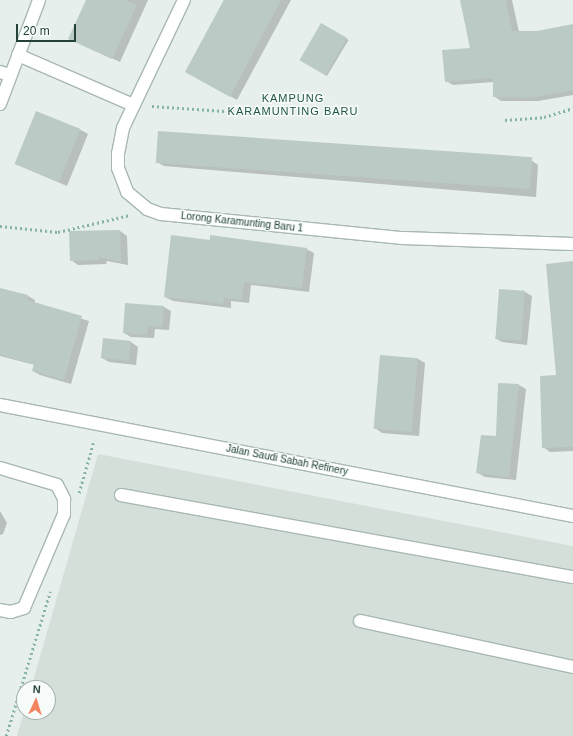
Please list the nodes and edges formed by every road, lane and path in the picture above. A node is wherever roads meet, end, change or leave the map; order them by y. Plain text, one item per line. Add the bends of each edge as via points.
1 (39, 0) edge
2 (184, 0) edge
3 (18, 55) junction
4 (5, 74) edge
5 (0, 104) edge
6 (133, 105) junction
7 (573, 108) edge
8 (253, 113) dead end
9 (505, 120) dead end
10 (147, 209) junction
11 (0, 226) edge
12 (573, 244) edge
13 (0, 405) edge
14 (0, 468) edge
15 (121, 495) dead end
16 (573, 516) edge
17 (573, 577) edge
18 (0, 610) edge
19 (360, 621) dead end
20 (573, 667) edge

1 - 3 street
2 - 6 street, Lorong Karamunting Baru 1
3 - 4 street
3 - 6 street
4 - 5 street
6 - 8 path
6 - 10 street, Lorong Karamunting Baru 1 via 123,128 118,168 127,192
7 - 9 path via 544,117
10 - 11 path via 58,232
10 - 12 street, Lorong Karamunting Baru 1 via 161,214 403,238
13 - 16 street, Jalan Saudi Sabah Refinery
14 - 18 street via 56,485 64,499 64,514 24,608 11,612
15 - 17 street
19 - 20 street

